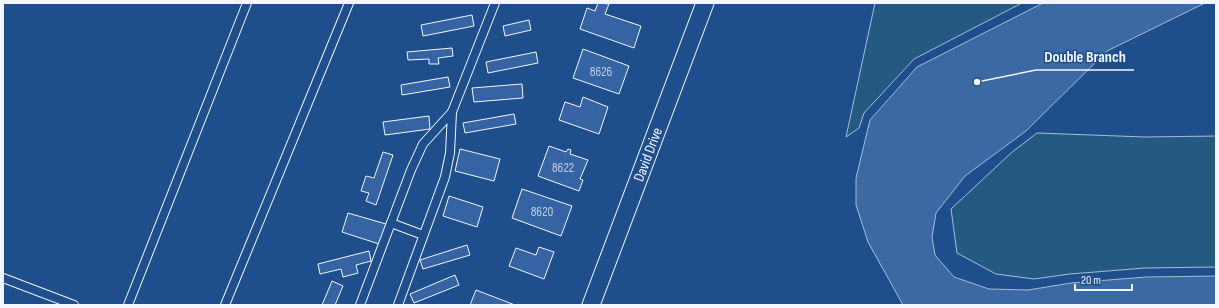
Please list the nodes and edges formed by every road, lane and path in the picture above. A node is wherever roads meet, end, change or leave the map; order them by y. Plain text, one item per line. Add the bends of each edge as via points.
1 (247, 3) edge
2 (349, 3) edge
3 (495, 3) edge
4 (705, 3) edge
5 (452, 112) junction
6 (391, 223) junction
7 (423, 235) junction
8 (3, 278) edge
9 (74, 305) edge
10 (128, 305) edge
11 (224, 305) edge
12 (360, 305) edge
13 (398, 305) edge
14 (591, 305) edge

1 - 10 lane
2 - 11 lane
3 - 5 lane
4 - 14 street, David Drive
5 - 6 lane via 423,144
5 - 7 lane via 450,153 445,177
6 - 7 lane
6 - 12 lane
7 - 13 lane
8 - 9 lane

